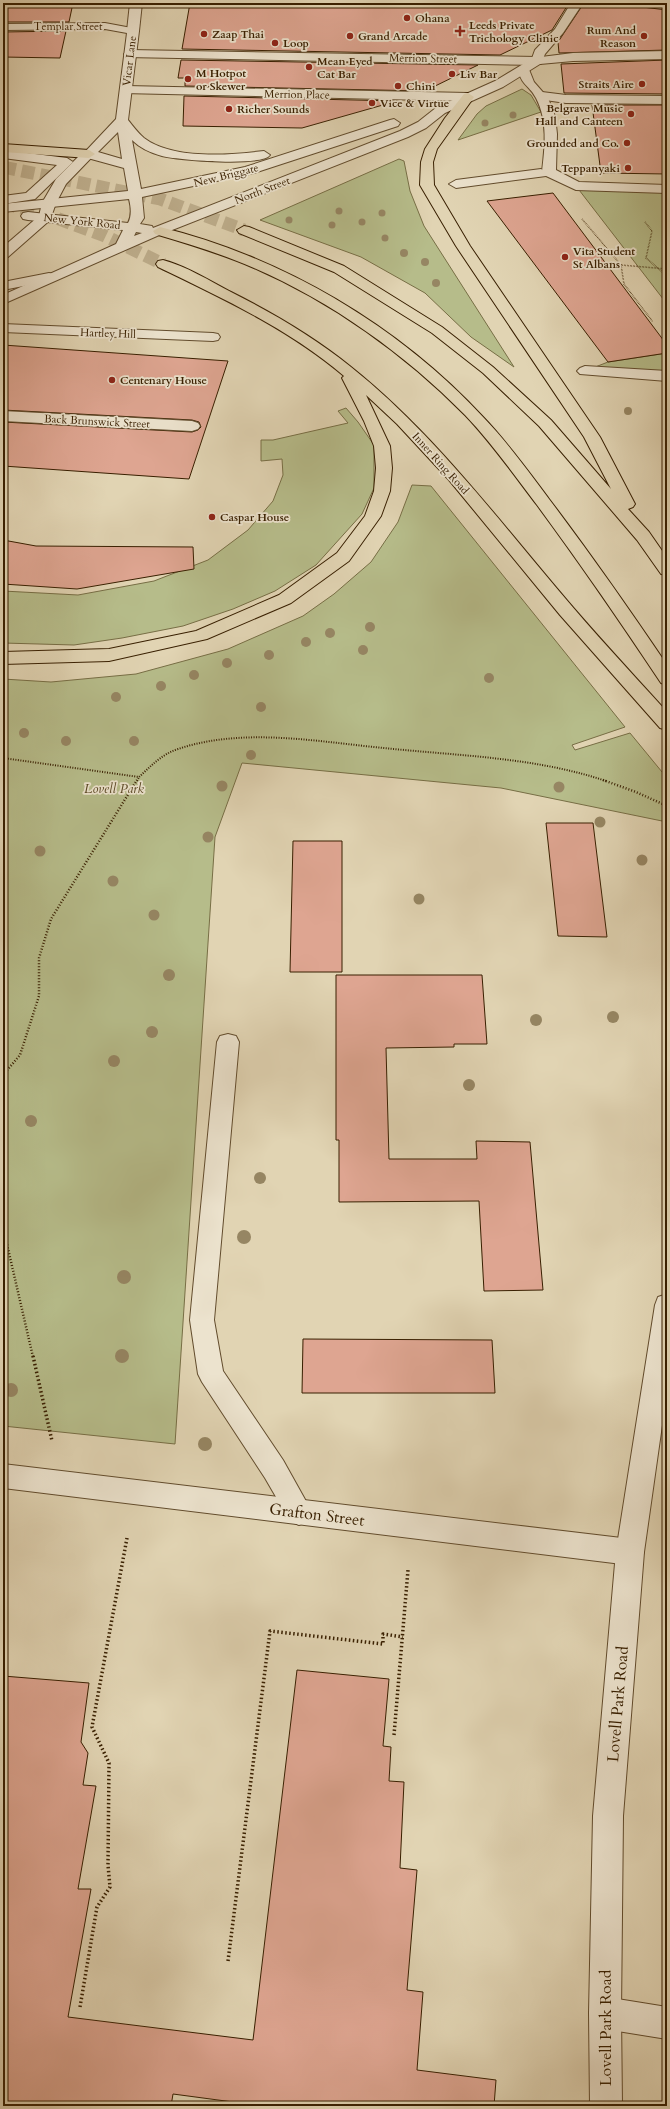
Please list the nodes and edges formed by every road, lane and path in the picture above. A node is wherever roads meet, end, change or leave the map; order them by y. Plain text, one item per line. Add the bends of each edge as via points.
1 (136, 3) edge
2 (578, 3) edge
3 (3, 26) edge
4 (133, 32) junction
5 (130, 54) junction
6 (667, 55) edge
7 (536, 61) junction
8 (524, 70) junction
9 (126, 90) junction
10 (542, 96) junction
11 (468, 98) junction
12 (667, 100) edge
13 (441, 110) junction
14 (122, 120) junction
15 (404, 134) joint
16 (316, 147) junction
17 (3, 148) edge
18 (3, 154) edge
19 (89, 154) junction
20 (130, 165) junction
21 (541, 173) dead end
22 (456, 184) dead end
23 (576, 186) junction
24 (616, 188) junction
25 (667, 189) edge
26 (136, 194) junction
27 (3, 200) edge
28 (49, 203) junction
29 (3, 208) edge
30 (3, 214) edge
31 (45, 217) junction
32 (133, 226) junction
33 (244, 230) tunnel mouth
34 (160, 231) junction
35 (121, 247) junction
36 (3, 254) edge
37 (163, 264) tunnel mouth
38 (621, 265) junction
39 (658, 269) junction
40 (667, 269) edge
41 (667, 276) edge
42 (50, 277) junction
43 (3, 286) edge
44 (3, 300) edge
45 (653, 322) dead end
46 (3, 328) edge
47 (213, 337) dead end
48 (345, 369) junction
49 (585, 371) dead end
50 (667, 376) edge
51 (3, 416) edge
52 (192, 426) dead end
53 (643, 536) junction
54 (667, 570) edge
55 (3, 658) edge
56 (667, 679) edge
57 (667, 724) edge
58 (3, 758) edge
59 (139, 777) junction
60 (667, 806) edge
61 (228, 1042) dead end
62 (3, 1075) edge
63 (3, 1227) edge
64 (667, 1305) edge
65 (53, 1445) dead end
66 (3, 1476) edge
67 (299, 1512) junction
68 (127, 1538) dead end
69 (630, 1552) junction
70 (408, 1570) dead end
71 (403, 1637) junction
72 (394, 1735) dead end
73 (228, 1961) dead end
74 (80, 2007) dead end
75 (605, 2013) junction
76 (667, 2023) edge
77 (606, 2106) edge

1 - 4 street, Vicar Lane
2 - 7 street, New Briggate via 559,31 539,53
3 - 4 street, Templar Street via 105,26
4 - 5 street, Vicar Lane
5 - 7 street, Merrion Street
5 - 9 street, Vicar Lane
6 - 7 street, Merrion Street via 573,57
7 - 8 street, New Briggate
8 - 10 street via 530,86
8 - 11 street, New Briggate
9 - 11 street, Merrion Place
9 - 14 street, Vicar Lane
10 - 12 street via 566,99
10 - 23 street via 551,117 549,172
11 - 13 street, New Briggate
11 - 53 highway via 431,149 427,162 428,185 463,246 592,437
13 - 15 street, New Briggate via 422,125
13 - 16 street, New Briggate
14 - 16 street via 140,142 153,148 187,156 225,159
14 - 19 street
14 - 20 street, Vicar Lane
15 - 34 street, North Street
16 - 26 street, New Briggate via 249,170
17 - 19 highway
18 - 27 street via 67,162 30,196
19 - 20 street
19 - 28 street via 61,182
20 - 26 street, Vicar Lane
21 - 22 street
23 - 24 street
23 - 38 path via 564,197
24 - 25 street
24 - 39 path via 652,231 646,258
26 - 28 street, New Briggate
26 - 32 street via 137,218
28 - 29 street, New Briggate
28 - 31 street
30 - 31 street, New York Road
31 - 32 street, New York Road
31 - 36 street via 22,241
32 - 34 street, New York Road
32 - 35 street
33 - 53 highway via 339,269 442,335 488,370 545,423
34 - 35 street, North Street
34 - 56 highway via 271,270 368,326 417,364 461,403 501,447 582,554
35 - 42 street, North Street
37 - 48 highway, Inner Ring Road via 271,318
38 - 39 path
38 - 45 path via 624,284
39 - 40 path
39 - 41 path
42 - 43 street
42 - 44 street, North Street
46 - 47 street, Hartley Hill
48 - 55 highway via 382,446 384,468 382,491 373,516 343,557 285,599 201,635 109,655
48 - 57 highway, Inner Ring Road via 376,395 437,455 553,596
49 - 50 street
51 - 52 street, Back Brunswick Street
53 - 54 highway
58 - 59 path
59 - 60 path via 159,758 182,747 216,740 282,738 499,760 578,774 631,790
59 - 62 path via 51,919 39,958 39,996 20,1055
61 - 67 street via 202,1320 212,1374 274,1468
63 - 65 path
64 - 69 street, Lovell Park Road
66 - 67 street, Grafton Street
67 - 69 street, Grafton Street
68 - 74 path via 92,1727 109,1764 110,1887 97,1907
69 - 75 street, Lovell Park Road via 608,1816
70 - 71 path
71 - 72 path
71 - 73 path via 384,1634 383,1644 270,1631
75 - 76 street
75 - 77 street, Lovell Park Road

